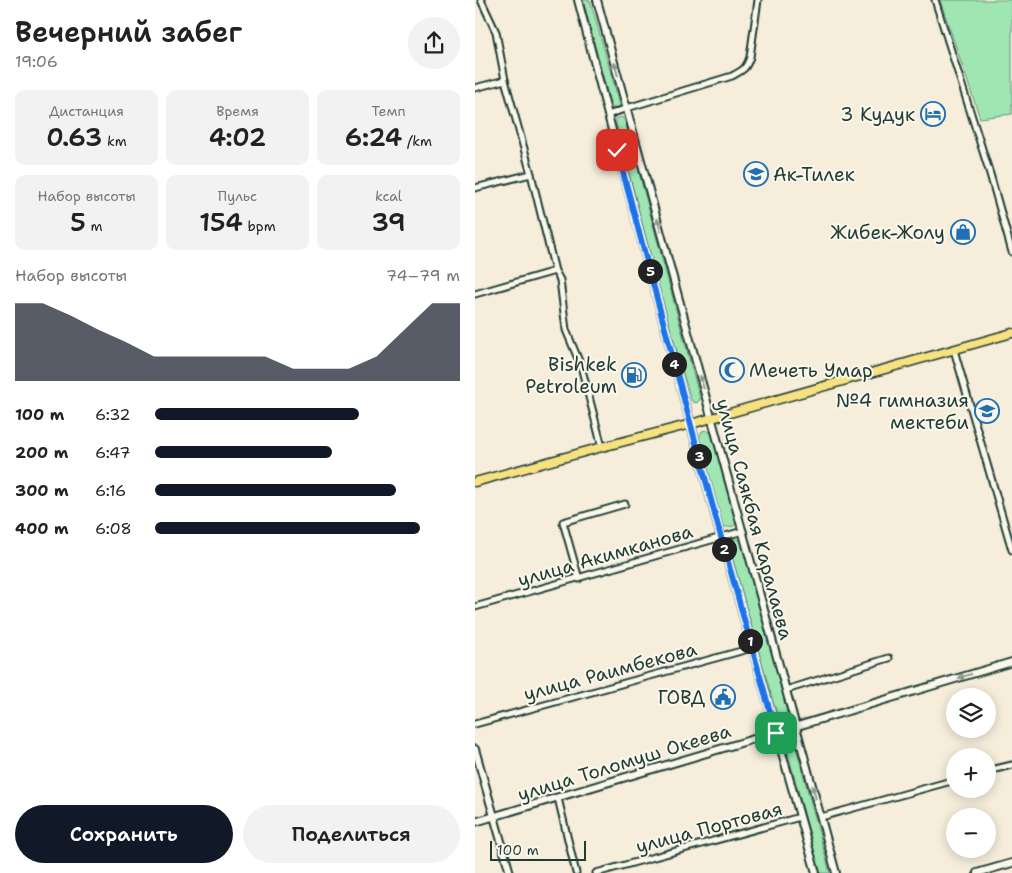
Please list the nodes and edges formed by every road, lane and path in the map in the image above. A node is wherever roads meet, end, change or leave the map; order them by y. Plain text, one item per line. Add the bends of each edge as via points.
1 (481, 0) edge
2 (578, 0) edge
3 (597, 0) edge
4 (758, 0) edge
5 (935, 0) edge
6 (505, 80) junction
7 (475, 88) edge
8 (627, 108) junction
9 (608, 115) junction
10 (531, 174) junction
11 (475, 188) edge
12 (1012, 252) edge
13 (555, 271) junction
14 (475, 294) edge
15 (1012, 333) edge
16 (954, 350) junction
17 (712, 418) junction
18 (691, 424) junction
19 (602, 447) junction
20 (475, 482) edge
21 (625, 504) dead end
22 (743, 532) junction
23 (721, 537) junction
24 (1012, 550) edge
25 (579, 579) junction
26 (475, 607) edge
27 (752, 648) junction
28 (889, 658) dead end
29 (1012, 662) edge
30 (786, 690) junction
31 (475, 724) edge
32 (796, 727) junction
33 (776, 733) junction
34 (475, 749) edge
35 (1012, 764) edge
36 (996, 768) edge
37 (946, 782) edge
38 (558, 798) junction
39 (494, 817) junction
40 (800, 817) junction
41 (821, 817) junction
42 (475, 822) edge
43 (1012, 863) edge
44 (510, 873) edge
45 (576, 873) edge
46 (596, 873) edge
47 (816, 873) edge
48 (836, 873) edge
49 (977, 873) edge

1 - 6 street via 496,32
2 - 9 street, улица Саякбая Каралаева
8 -> 3 street, улица Саякбая Каралаева
4 - 8 street via 750,57 743,70
5 - 12 street
6 - 7 street
6 - 10 street
8 - 9 street
17 -> 8 street, улица Саякбая Каралаева
9 - 18 street, улица Саякбая Каралаева
10 - 11 street
10 - 13 street
13 - 14 street
13 - 19 street via 560,280 566,330 581,366
15 - 16 main road
16 - 17 main road
16 - 24 street
17 - 18 main road
17 - 22 street, улица Саякбая Каралаева
18 - 19 main road
18 - 23 street, улица Саякбая Каралаева
19 - 20 main road
21 - 25 street via 563,522
22 - 23 street, улица Акимканова
22 - 30 street, улица Саякбая Каралаева
23 - 25 street, улица Акимканова
23 - 27 street, улица Саякбая Каралаева
25 - 26 street, улица Акимканова
27 - 31 street, улица Раимбекова
27 - 33 street, улица Саякбая Каралаева
28 - 30 street
29 -> 32 street, улица Толомуш Океева
30 - 32 street, улица Саякбая Каралаева
32 - 33 street, улица Толомуш Океева
41 -> 32 street, улица Саякбая Каралаева
33 - 38 street, улица Толомуш Океева
33 - 40 street, улица Саякбая Каралаева
34 - 39 street
35 - 36 street
37 - 41 street
38 - 39 street, улица Толомуш Океева
38 - 45 street
39 - 42 street, улица Толомуш Океева
39 - 44 street
40 - 46 street, улица Портовая
40 - 47 street, улица Саякбая Каралаева
41 - 48 street, улица Саякбая Каралаева
43 - 49 street

